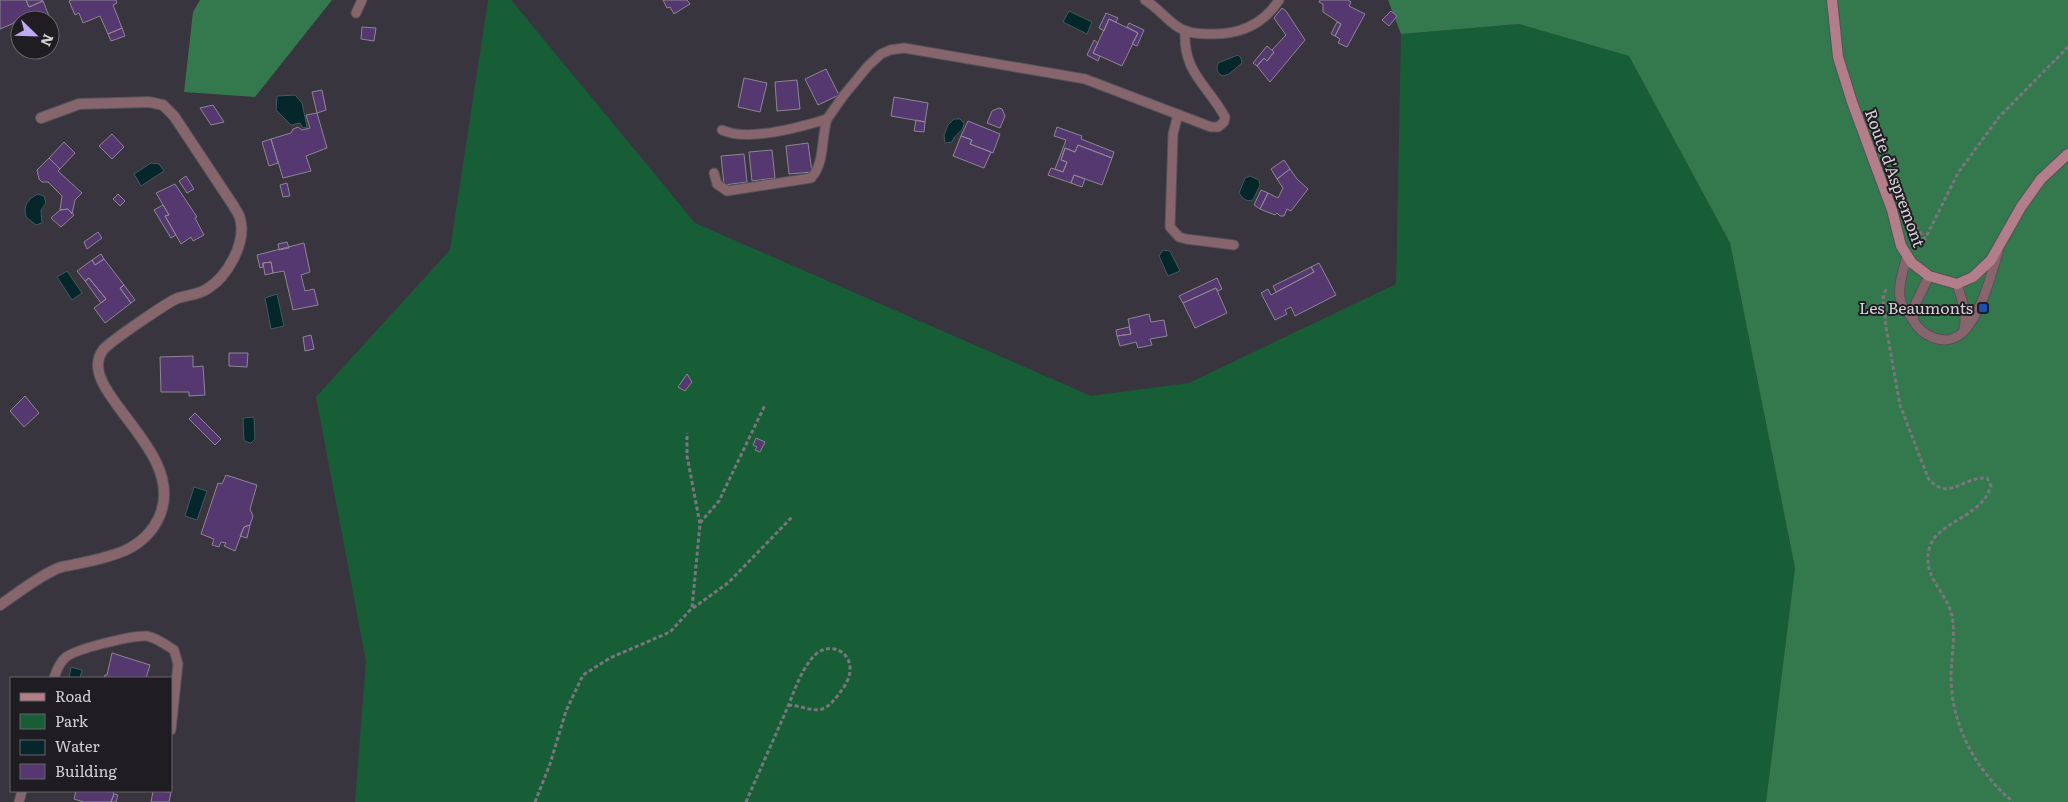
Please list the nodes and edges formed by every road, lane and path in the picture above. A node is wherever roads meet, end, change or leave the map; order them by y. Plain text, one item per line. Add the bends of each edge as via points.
1 (362, 0) edge
2 (1145, 0) edge
3 (1279, 0) edge
4 (1832, 0) edge
5 (356, 13) dead end
6 (1185, 31) junction
7 (2068, 47) edge
8 (1178, 114) junction
9 (41, 118) dead end
10 (827, 119) junction
11 (722, 130) dead end
12 (2068, 154) edge
13 (714, 173) dead end
14 (1907, 215) dead end
15 (1234, 246) dead end
16 (2000, 246) junction
17 (1907, 255) junction
18 (1929, 276) junction
19 (1887, 282) dead end
20 (1957, 284) junction
21 (1913, 319) junction
22 (1962, 333) junction
23 (764, 405) dead end
24 (688, 433) dead end
25 (792, 518) dead end
26 (700, 524) junction
27 (0, 605) edge
28 (692, 608) junction
29 (55, 677) edge
30 (788, 705) junction
31 (172, 721) edge
32 (535, 802) edge
33 (746, 802) edge
34 (2013, 802) edge

1 - 5 lane
2 - 6 lane
3 - 6 lane via 1265,17 1234,33
4 - 17 street, Route d'Aspremont via 1838,57 1892,210 1901,246
6 - 8 lane via 1188,60 1225,117 1218,128
7 - 14 path via 1999,117 1958,173 1925,239
8 - 10 lane via 1085,79 904,48 882,54 868,66
8 - 15 lane via 1173,134 1170,228 1186,239
9 - 27 street via 79,104 162,104 174,116 233,205 240,218 240,242 236,256 223,277 206,290 177,298 107,345 98,360 98,369 113,401 152,451 160,468 165,487 164,501 156,523 146,537 130,549 55,569
10 - 11 lane via 760,134 740,136
10 - 13 lane via 820,165 811,178 727,191 717,184
12 - 16 street via 2041,179
16 - 20 street via 1973,277
16 - 22 lane via 1984,295
17 - 18 street, Route d'Aspremont
17 - 21 lane via 1899,291 1902,306
18 - 20 street, Route d'Aspremont
18 - 21 lane via 1915,304
19 - 34 path via 1883,298 1892,370 1900,405 1928,478 1935,487 1943,490 1978,477 1987,478 1991,486 1982,502 1941,532 1931,544 1928,560 1930,573 1951,612 1951,682 1961,734 1978,764
20 - 22 lane via 1966,317
21 - 22 lane via 1918,329 1936,338 1948,339
23 - 26 path via 719,501
24 - 26 path via 687,456
25 - 28 path via 728,583
26 - 28 path
28 - 32 path via 670,632 610,658 583,676 566,711
29 - 31 lane via 65,657 83,649 129,637 148,636 174,650 178,664
30 - 30 path via 799,681 822,649 838,649 844,654 849,662 848,680 832,703 816,710
30 - 33 path

